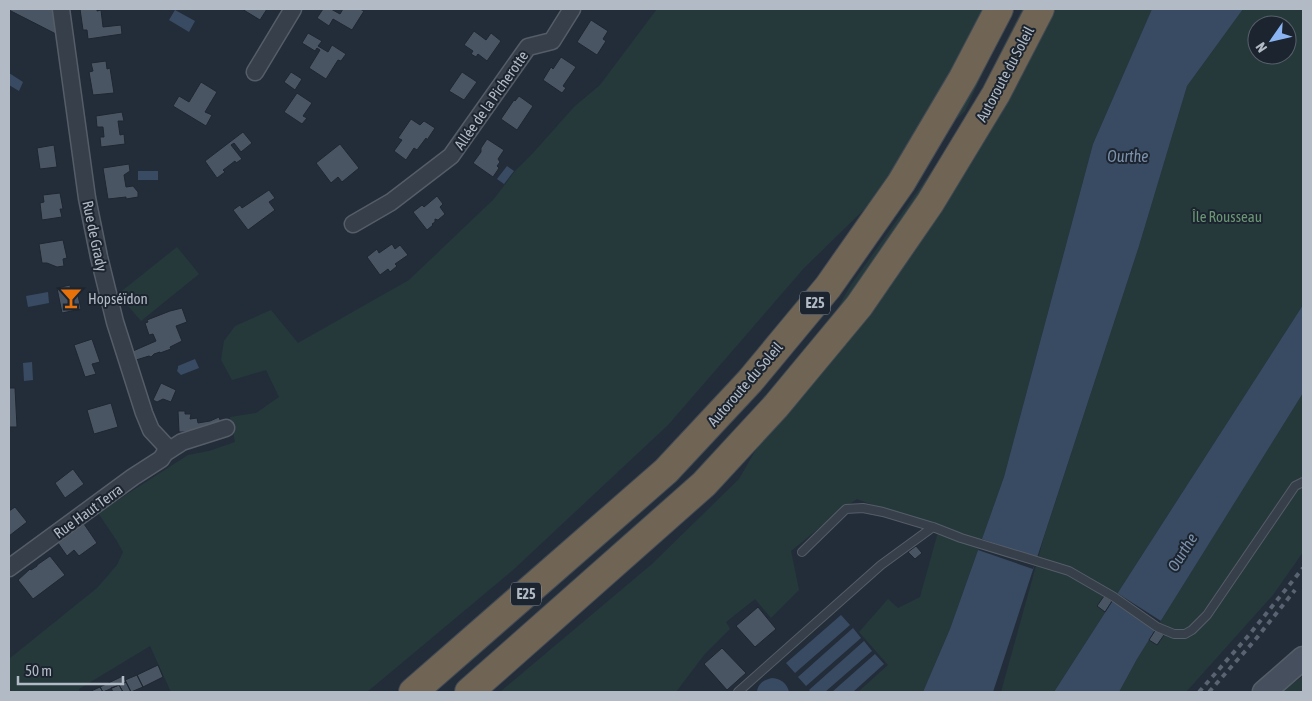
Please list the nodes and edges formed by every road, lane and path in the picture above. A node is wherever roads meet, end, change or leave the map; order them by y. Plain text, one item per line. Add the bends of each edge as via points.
1 (61, 9) edge
2 (294, 9) edge
3 (572, 9) edge
4 (999, 9) edge
5 (1040, 9) edge
6 (256, 72) dead end
7 (354, 224) dead end
8 (226, 428) dead end
9 (165, 453) junction
10 (1303, 482) edge
11 (933, 527) junction
12 (802, 552) dead end
13 (9, 568) edge
14 (1303, 658) edge
15 (413, 692) edge
16 (469, 692) edge
17 (738, 692) edge
18 (1264, 692) edge

1 - 9 street, Rue de Grady via 86,198 98,257 144,414 151,430 166,446
2 - 6 street
3 - 7 street, Allée de la Picherotte via 552,41 528,46 452,156 391,202
4 - 15 highway, Autoroute du Soleil / E25 via 901,183 828,287 750,381 666,471
5 - 16 highway, Autoroute du Soleil / E25 via 996,94 930,203 859,306 776,406 704,484
8 - 9 street, Rue Haut Terra via 182,442
9 - 13 street, Rue Haut Terra
10 - 11 lane via 1295,486 1207,615 1185,634 1174,634 1157,626 1069,572
11 - 12 lane via 870,509 846,509
11 - 17 lane via 881,565
14 - 18 main road

